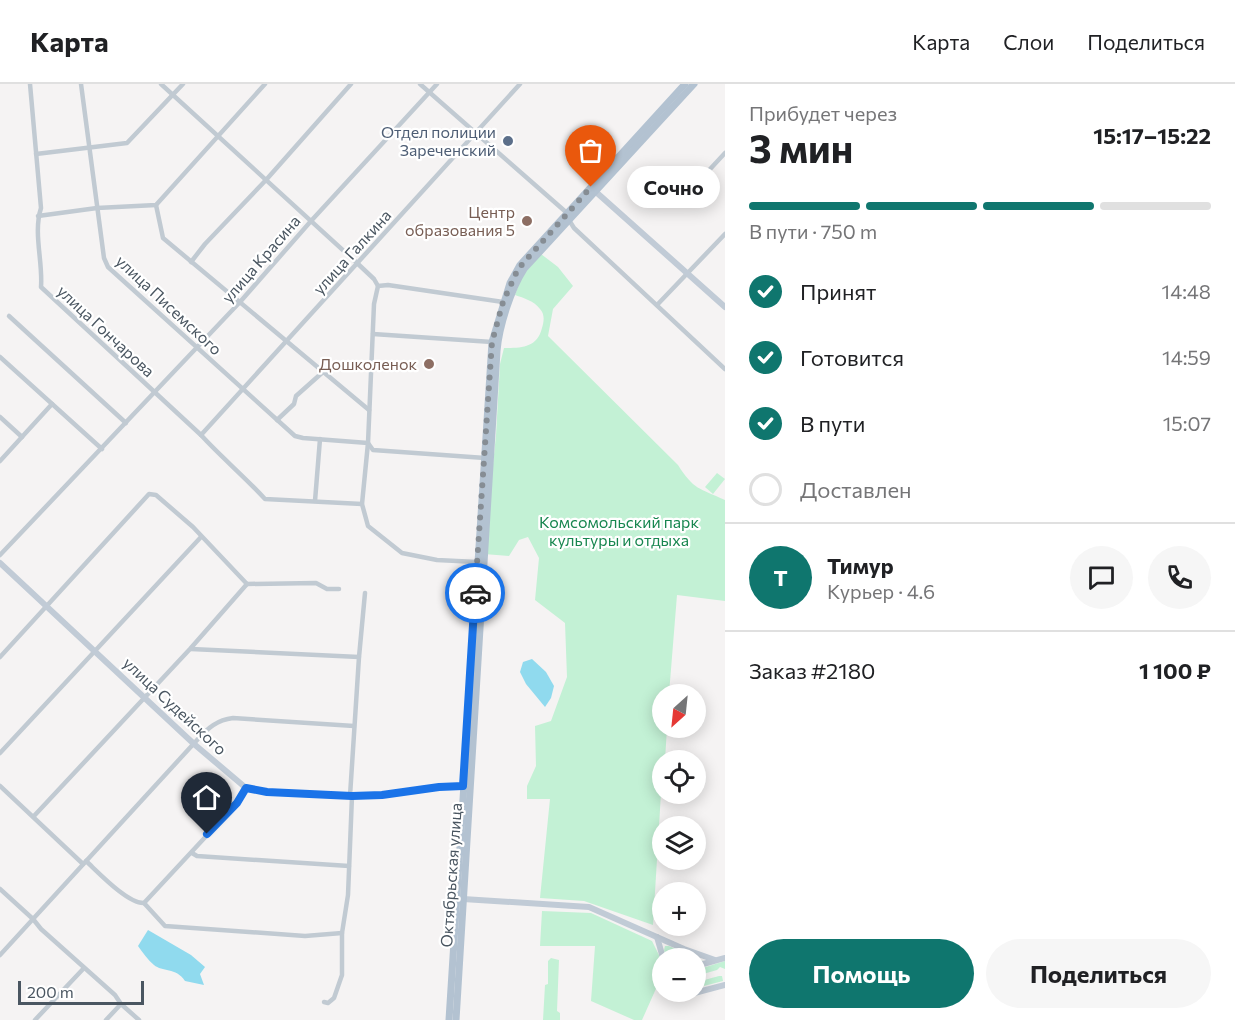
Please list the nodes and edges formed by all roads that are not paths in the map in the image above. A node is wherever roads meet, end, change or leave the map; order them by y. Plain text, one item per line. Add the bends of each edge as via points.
1 (30, 84) edge
2 (81, 84) edge
3 (161, 84) edge
4 (183, 84) edge
5 (265, 84) edge
6 (351, 84) edge
7 (420, 84) edge
8 (437, 84) edge
9 (520, 84) edge
10 (685, 84) edge
11 (694, 84) edge
12 (429, 92) junction
13 (173, 95) junction
14 (476, 134) junction
15 (218, 136) junction
16 (89, 149) junction
17 (725, 153) edge
18 (36, 154) junction
19 (266, 180) junction
20 (593, 189) junction
21 (687, 194) dead end
22 (156, 205) junction
23 (97, 208) junction
24 (38, 216) junction
25 (568, 217) junction
26 (311, 221) junction
27 (725, 234) edge
28 (191, 262) junction
29 (357, 263) junction
30 (687, 273) junction
31 (378, 286) junction
32 (240, 302) junction
33 (503, 302) junction
34 (657, 305) junction
35 (725, 307) edge
36 (9, 316) dead end
37 (373, 334) junction
38 (287, 341) junction
39 (495, 342) junction
40 (196, 347) junction
41 (0, 357) edge
42 (725, 369) edge
43 (323, 372) junction
44 (242, 390) junction
45 (155, 392) junction
46 (52, 404) junction
47 (369, 410) junction
48 (0, 417) edge
49 (278, 420) junction
50 (126, 423) junction
51 (201, 435) junction
52 (22, 437) junction
53 (320, 439) junction
54 (368, 443) junction
55 (102, 449) junction
56 (485, 458) junction
57 (0, 461) edge
58 (315, 501) junction
59 (362, 504) junction
60 (201, 537) junction
61 (0, 555) edge
62 (477, 562) junction
63 (0, 563) edge
64 (247, 584) junction
65 (339, 589) dead end
66 (365, 593) dead end
67 (46, 606) junction
68 (190, 649) junction
69 (95, 651) junction
70 (0, 657) edge
71 (359, 657) junction
72 (144, 696) junction
73 (354, 726) junction
74 (194, 744) junction
75 (0, 753) edge
76 (0, 786) edge
77 (467, 786) junction
78 (246, 788) junction
79 (351, 796) junction
80 (34, 816) junction
81 (192, 853) junction
82 (85, 862) junction
83 (349, 866) junction
84 (0, 889) edge
85 (460, 899) junction
86 (144, 903) junction
87 (33, 919) junction
88 (342, 933) junction
89 (657, 937) junction
90 (660, 948) edge
91 (0, 955) edge
92 (725, 958) edge
93 (715, 960) junction
94 (706, 963) edge
95 (84, 968) junction
96 (725, 985) edge
97 (706, 990) edge
98 (324, 1002) dead end
99 (122, 1004) junction
100 (35, 1020) edge
101 (106, 1020) edge
102 (139, 1020) edge
103 (449, 1020) edge
104 (456, 1020) edge

1 - 18 street, улица Гончарова
2 - 16 street, улица Писемского
3 - 13 street
4 - 13 street
5 - 15 street
6 - 19 street
7 - 12 street
8 - 12 street, улица Красина
9 - 14 street, улица Галкина
10 - 20 main road, Октябрьская улица
11 - 20 main road, Октябрьская улица
12 - 14 street
12 - 26 street, улица Красина
13 - 15 street
13 - 16 street via 127,143
14 - 25 street
14 - 29 street, улица Галкина
15 - 19 street
15 - 22 street
16 - 18 street
16 - 23 street, улица Писемского
17 - 21 street
18 - 24 street, улица Гончарова via 41,208
19 - 26 street
19 - 28 street
20 - 25 main road, Октябрьская улица
20 - 30 street
22 - 23 street
22 - 28 street via 163,238
23 - 24 street
23 - 40 street, улица Писемского via 108,267
24 - 45 street, улица Гончарова via 41,288
25 - 33 main road, Октябрьская улица via 520,265
25 - 34 street via 574,228
25 - 39 main road, Октябрьская улица via 521,274
26 - 29 street
26 - 32 street, улица Красина
27 - 30 street
28 - 32 street
29 - 31 street
29 - 38 street, улица Галкина
30 - 34 street
30 - 35 street
31 - 33 street
31 - 37 street
32 - 38 street
32 - 40 street, улица Красина
33 - 39 main road, Октябрьская улица
34 - 42 street
36 - 50 street
37 - 39 street
37 - 47 street
38 - 43 street
38 - 44 street, улица Галкина
39 - 56 main road, Октябрьская улица
39 - 77 main road, Октябрьская улица
40 - 44 street, улица Писемского
40 - 45 street, улица Красина
41 - 46 street
43 - 47 street
43 - 49 street via 296,396 294,404
44 - 49 street, улица Писемского
44 - 51 street, улица Галкина
45 - 50 street, улица Красина
45 - 51 street, улица Гончарова
46 - 52 street
46 - 55 street
47 - 54 street
48 - 52 street
49 - 53 street, улица Писемского via 295,436
50 - 55 street, улица Красина
51 - 58 street, улица Гончарова via 265,499
52 - 57 street
53 - 54 street, улица Писемского
53 - 58 street
54 - 56 street, улица Писемского via 373,450
54 - 59 street
55 - 61 street, улица Красина
56 - 62 main road, Октябрьская улица
58 - 59 street, улица Гончарова
59 - 62 street via 368,526 402,553
60 - 64 street
60 - 67 street via 156,495 148,494
60 - 69 street
62 - 77 main road, Октябрьская улица
63 - 67 street, улица Судейского
64 - 65 street via 316,583
64 - 68 street
66 - 71 street
67 - 69 street, улица Судейского
67 - 70 street
68 - 71 street
68 - 72 street
69 - 72 street, улица Судейского
69 - 75 street
71 - 73 street
72 - 74 street, улица Судейского
72 - 80 street
73 - 74 street via 225,719
73 - 79 street
74 - 78 street, улица Судейского
74 - 82 street
76 - 80 street
77 - 79 street
77 - 85 main road, Октябрьская улица
78 - 79 street
78 - 81 street
79 - 83 street
80 - 82 street
81 - 83 street
81 - 86 street
82 - 86 street via 138,904
82 - 87 street
83 - 88 street
84 - 87 street
85 - 89 street via 582,906
85 - 103 main road, Октябрьская улица
85 - 104 main road, Октябрьская улица
86 - 88 street via 165,926 171,927 305,936
87 - 91 street
87 - 95 street
88 - 98 street via 340,982 332,1001
89 - 90 street
89 - 93 street
92 - 93 street
93 - 94 street
95 - 99 street
95 - 100 street
96 - 97 street
99 - 101 street
99 - 102 street

